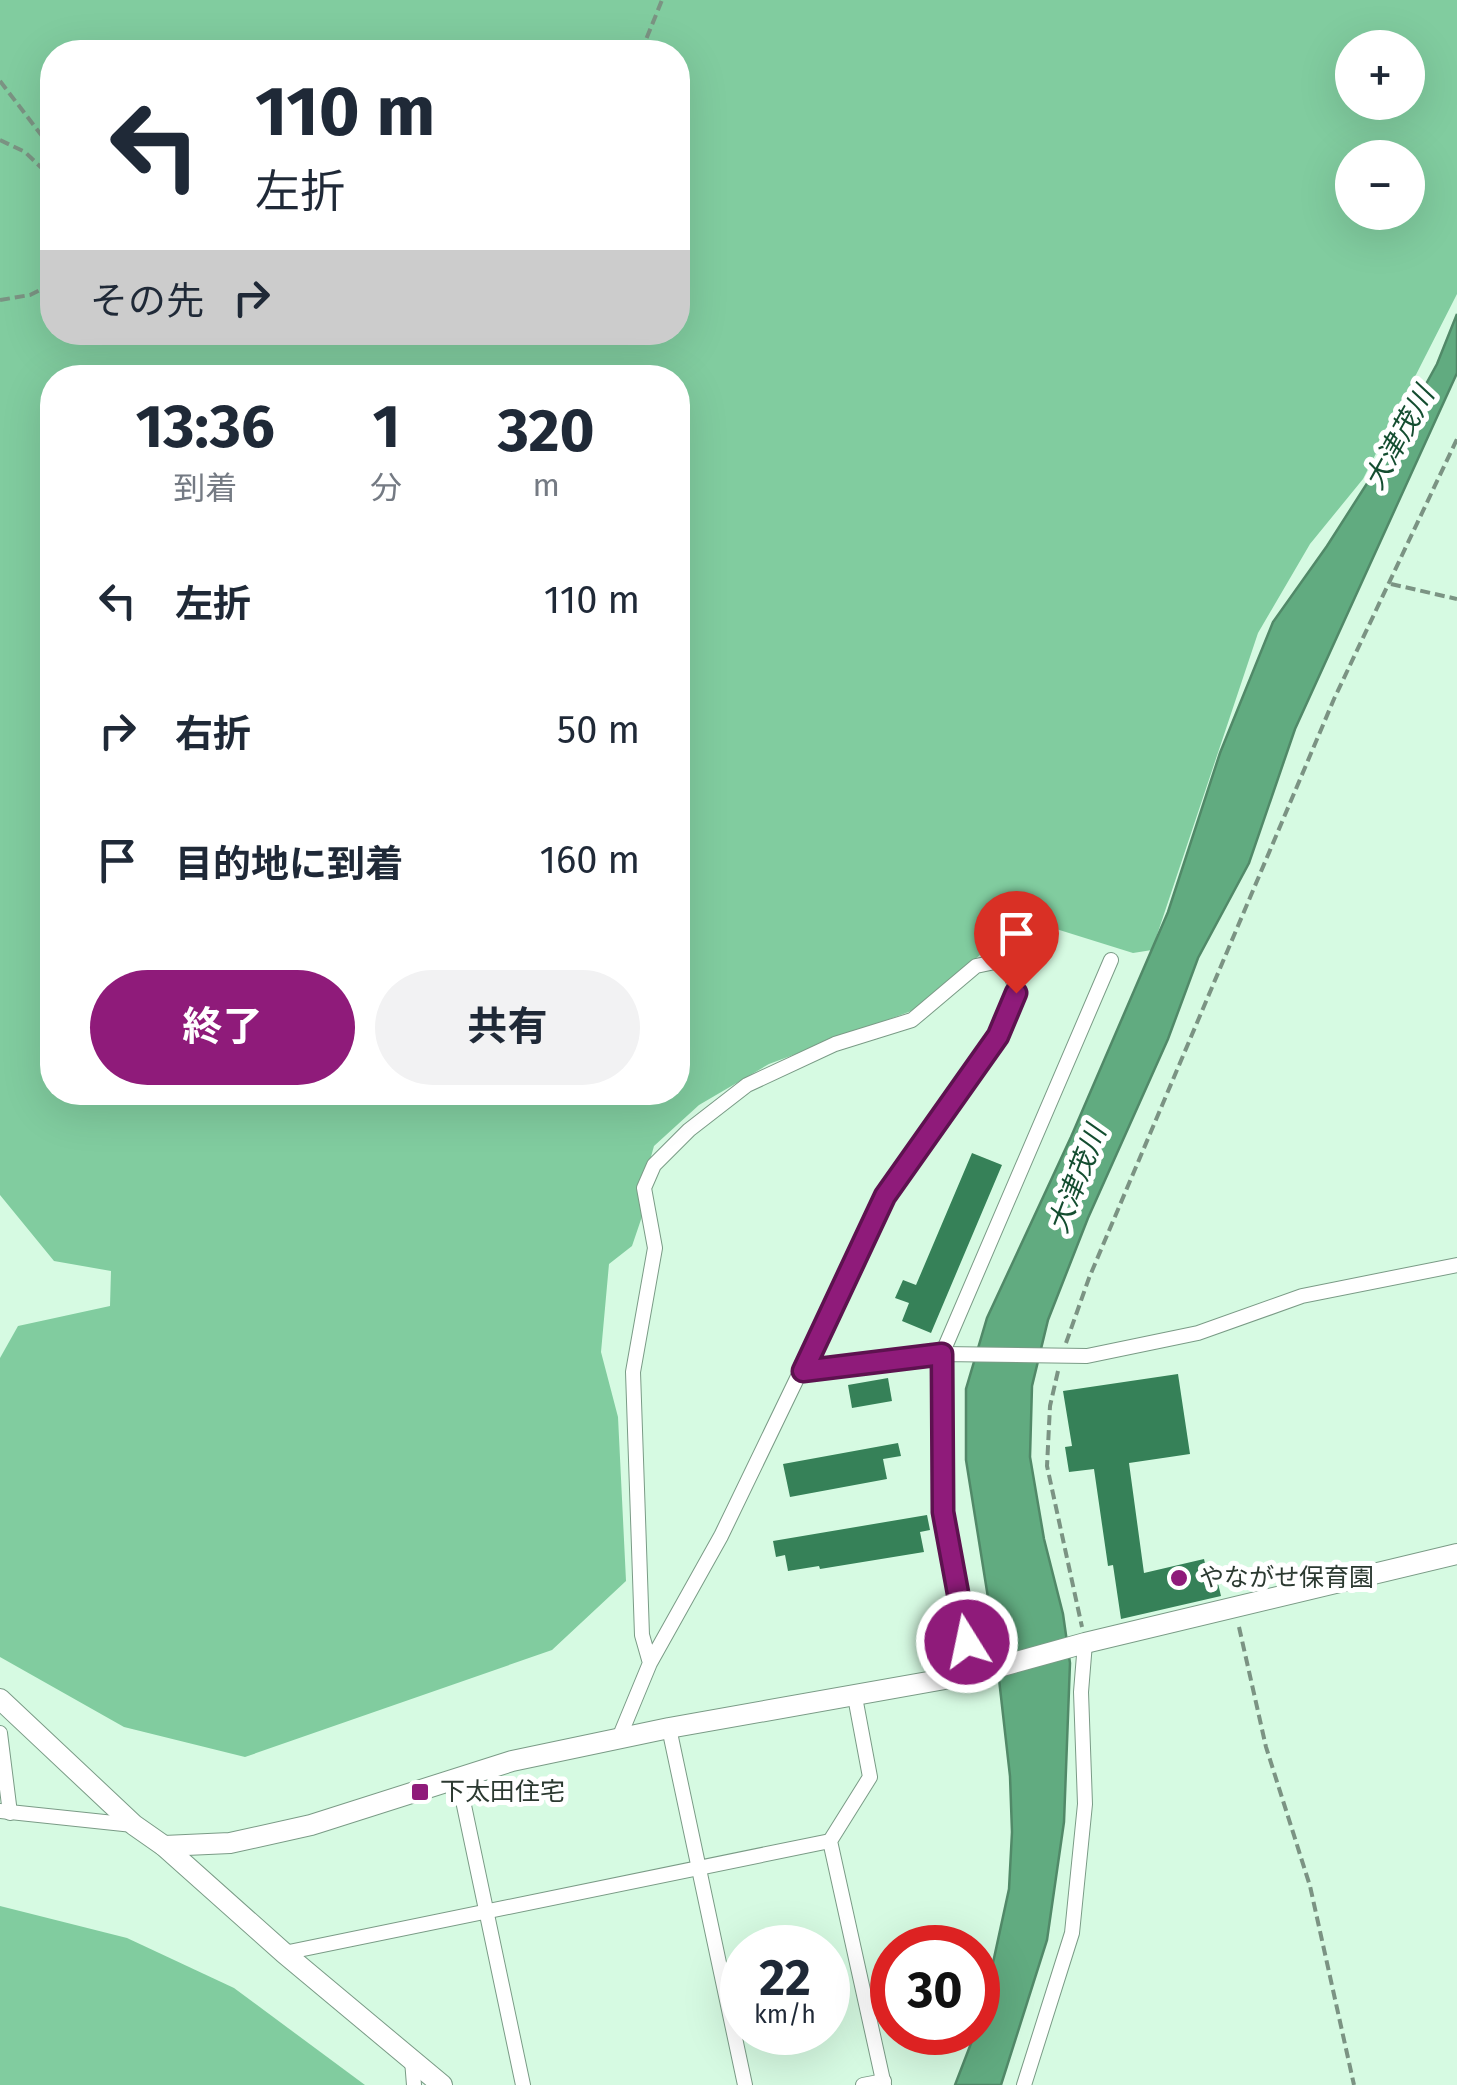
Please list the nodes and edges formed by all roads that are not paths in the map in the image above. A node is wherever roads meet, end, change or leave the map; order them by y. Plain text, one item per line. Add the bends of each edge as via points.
1 (1110, 960) dead end
2 (1457, 1265) edge
3 (942, 1354) junction
4 (803, 1371) junction
5 (1457, 1554) edge
6 (1086, 1644) junction
7 (650, 1663) junction
8 (973, 1674) junction
9 (855, 1697) junction
10 (0, 1699) edge
11 (16, 1714) junction
12 (670, 1728) junction
13 (0, 1732) edge
14 (618, 1738) junction
15 (458, 1777) junction
16 (5, 1812) edge
17 (134, 1825) junction
18 (830, 1841) junction
19 (164, 1846) junction
20 (699, 1867) junction
21 (486, 1910) junction
22 (284, 1953) junction
23 (412, 2060) junction
24 (884, 2083) edge
25 (414, 2085) edge
26 (442, 2085) edge
27 (522, 2085) edge
28 (745, 2085) edge
29 (863, 2085) edge
30 (1024, 2085) edge

1 - 3 street
2 - 3 street via 1302,1296 1198,1332 1088,1356
3 - 4 street
3 - 8 street via 943,1512
4 - 7 street
4 - 7 street via 885,1196 998,1036 1016,993 1009,968 995,962 976,966 912,1020 835,1044 747,1084 654,1165 644,1188 654,1248 633,1372 642,1635
5 - 6 street
6 - 8 street
6 - 30 street via 1086,1804 1072,1933
7 - 14 street
8 - 9 street
9 - 12 street
9 - 18 street via 870,1776
10 - 11 street
11 - 13 street
11 - 17 street
12 - 14 street
12 - 20 street
13 - 16 street
14 - 15 street
15 - 19 street via 311,1825 230,1843
15 - 21 street
16 - 17 street
17 - 19 street
18 - 20 street
18 - 24 street
19 - 22 street
20 - 21 street
20 - 28 street
21 - 22 street
21 - 27 street
22 - 23 street
23 - 25 street
23 - 26 street
24 - 29 street

